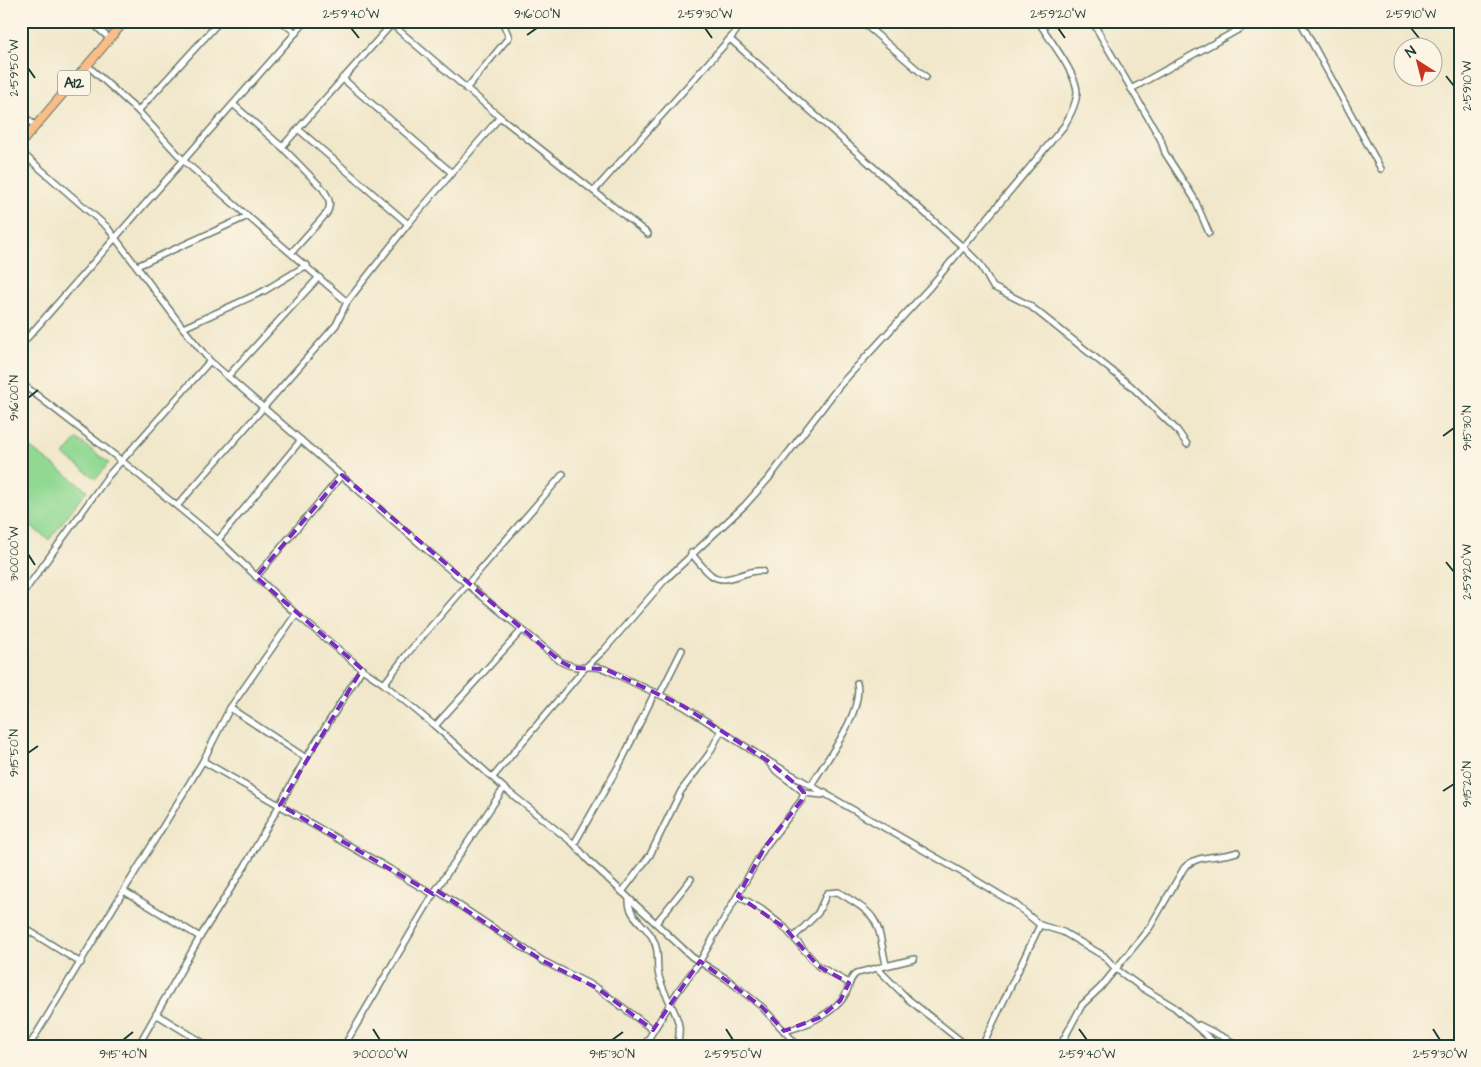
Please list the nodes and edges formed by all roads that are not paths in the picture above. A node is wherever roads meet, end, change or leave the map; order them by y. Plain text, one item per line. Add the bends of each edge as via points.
1 (90, 21) edge
2 (125, 21) edge
3 (220, 21) edge
4 (281, 21) edge
5 (306, 21) edge
6 (502, 21) edge
7 (743, 21) edge
8 (861, 21) edge
9 (1038, 21) edge
10 (1092, 21) edge
11 (1254, 21) edge
12 (1300, 21) edge
13 (390, 23) edge
14 (296, 33) junction
15 (110, 39) junction
16 (730, 40) junction
17 (88, 66) junction
18 (926, 77) dead end
19 (342, 78) junction
20 (1131, 88) junction
21 (466, 89) junction
22 (234, 105) junction
23 (138, 111) junction
24 (21, 113) edge
25 (500, 118) junction
26 (36, 127) junction
27 (298, 129) junction
28 (21, 143) edge
29 (282, 147) junction
30 (21, 152) edge
31 (184, 161) junction
32 (1381, 168) dead end
33 (452, 173) junction
34 (595, 190) junction
35 (248, 216) junction
36 (408, 224) junction
37 (648, 234) dead end
38 (1209, 234) dead end
39 (116, 239) junction
40 (964, 248) junction
41 (292, 252) junction
42 (307, 265) junction
43 (137, 266) junction
44 (319, 277) junction
45 (347, 302) junction
46 (183, 328) junction
47 (21, 345) edge
48 (210, 360) junction
49 (228, 376) junction
50 (21, 383) edge
51 (264, 407) junction
52 (301, 440) junction
53 (1188, 444) dead end
54 (122, 461) junction
55 (563, 474) dead end
56 (342, 475) junction
57 (177, 506) junction
58 (218, 540) junction
59 (691, 553) junction
60 (763, 571) dead end
61 (256, 577) junction
62 (468, 583) junction
63 (21, 596) edge
64 (296, 614) junction
65 (522, 630) junction
66 (682, 650) dead end
67 (584, 669) junction
68 (362, 670) junction
69 (857, 683) dead end
70 (384, 684) junction
71 (658, 693) junction
72 (230, 708) junction
73 (435, 726) junction
74 (721, 731) junction
75 (306, 758) junction
76 (203, 761) junction
77 (768, 761) junction
78 (493, 777) junction
79 (812, 784) junction
80 (504, 788) junction
81 (825, 792) junction
82 (804, 793) junction
83 (280, 805) junction
84 (574, 844) junction
85 (1237, 852) dead end
86 (691, 879) dead end
87 (124, 891) junction
88 (435, 892) junction
89 (622, 892) junction
90 (738, 896) junction
91 (629, 899) junction
92 (656, 923) junction
93 (1040, 925) junction
94 (21, 926) edge
95 (200, 937) junction
96 (794, 937) junction
97 (914, 960) dead end
98 (700, 962) junction
99 (81, 963) junction
100 (886, 965) junction
101 (876, 968) junction
102 (1116, 969) junction
103 (849, 983) junction
104 (670, 1005) junction
105 (156, 1014) junction
106 (1194, 1023) junction
107 (653, 1030) junction
108 (784, 1031) junction
109 (29, 1046) edge
110 (138, 1046) edge
111 (208, 1046) edge
112 (344, 1046) edge
113 (644, 1046) edge
114 (678, 1046) edge
115 (798, 1046) edge
116 (966, 1046) edge
117 (982, 1046) edge
118 (1060, 1046) edge
119 (1218, 1046) edge
120 (1241, 1046) edge

1 - 15 street
2 - 15 main road, A12
3 - 23 street
4 - 14 street
5 - 14 street
6 - 21 street via 509,37
7 - 16 street
8 - 18 street
9 - 40 street via 1074,80 1077,92 1073,111
10 - 20 street
11 - 20 street
12 - 32 street
13 - 19 street
13 - 21 street
14 - 22 street
15 - 17 main road, A12
16 - 34 street
16 - 40 street
17 - 23 street
17 - 26 main road, A12
19 - 27 street
19 - 33 street
20 - 38 street via 1165,153 1194,198
21 - 25 street
22 - 29 street
22 - 31 street
23 - 31 street
24 - 26 street
25 - 33 street
25 - 34 street
26 - 28 main road, A12
27 - 29 street
27 - 36 street
29 - 41 street via 323,189 330,204 323,219
30 - 39 street via 108,227
31 - 35 street
31 - 39 street
33 - 36 street
34 - 37 street
35 - 41 street
35 - 43 street
36 - 45 street
39 - 43 street
39 - 47 street
40 - 53 street via 980,264 992,287 1029,305 1132,386
40 - 59 street via 840,385 763,485 719,530
41 - 42 street
42 - 44 street
42 - 46 street via 264,292
43 - 46 street
44 - 45 street
44 - 49 street
45 - 51 street via 336,324
46 - 48 street
48 - 49 street
48 - 54 street
49 - 51 street
50 - 54 street
51 - 52 street
51 - 57 street
52 - 56 street
52 - 58 street
54 - 57 street
54 - 63 street
55 - 62 street
56 - 61 street
56 - 62 street
57 - 58 street
58 - 61 street
59 - 60 street via 711,576 725,580 754,570
59 - 67 street
61 - 64 street
62 - 65 street
62 - 70 street
64 - 68 street
64 - 72 street
65 - 67 street via 560,661 573,668
65 - 73 street
66 - 71 street
67 - 71 street via 599,667
67 - 78 street
68 - 70 street
68 - 75 street
69 - 79 street via 855,712
70 - 73 street
71 - 74 street
71 - 84 street
72 - 75 street
72 - 76 street
73 - 78 street
74 - 77 street
74 - 89 street via 709,754 681,790 650,855
75 - 83 street
76 - 83 street
76 - 87 street
77 - 79 street
77 - 82 street
78 - 80 street
79 - 81 street
80 - 84 street
80 - 88 street
81 - 82 street via 822,795
81 - 93 street via 980,882 1015,904
82 - 90 street via 765,848
83 - 88 street
83 - 95 street
84 - 89 street
85 - 102 street via 1191,861 1150,927
86 - 92 street
87 - 95 street
87 - 99 street
88 - 107 street via 543,961 597,988
88 - 112 street
89 - 91 street
90 - 96 street via 761,908
90 - 98 street
91 - 92 street
91 - 104 street via 628,907 633,916 653,938 659,958 659,976
92 - 98 street
93 - 102 street via 1064,932 1104,956
93 - 117 street
94 - 99 street
95 - 105 street
96 - 100 street via 818,913 827,893 838,892 869,911 876,921
96 - 103 street via 818,966
97 - 100 street
98 - 104 street
98 - 108 street via 744,992
99 - 109 street
100 - 101 street
101 - 103 street via 857,973
101 - 116 street
102 - 106 street
102 - 118 street via 1082,1005
103 - 108 street via 840,1001 819,1018 800,1028
104 - 107 street
104 - 114 street via 679,1027
105 - 110 street
105 - 111 street
106 - 119 street
106 - 120 street
107 - 113 street
108 - 115 street

